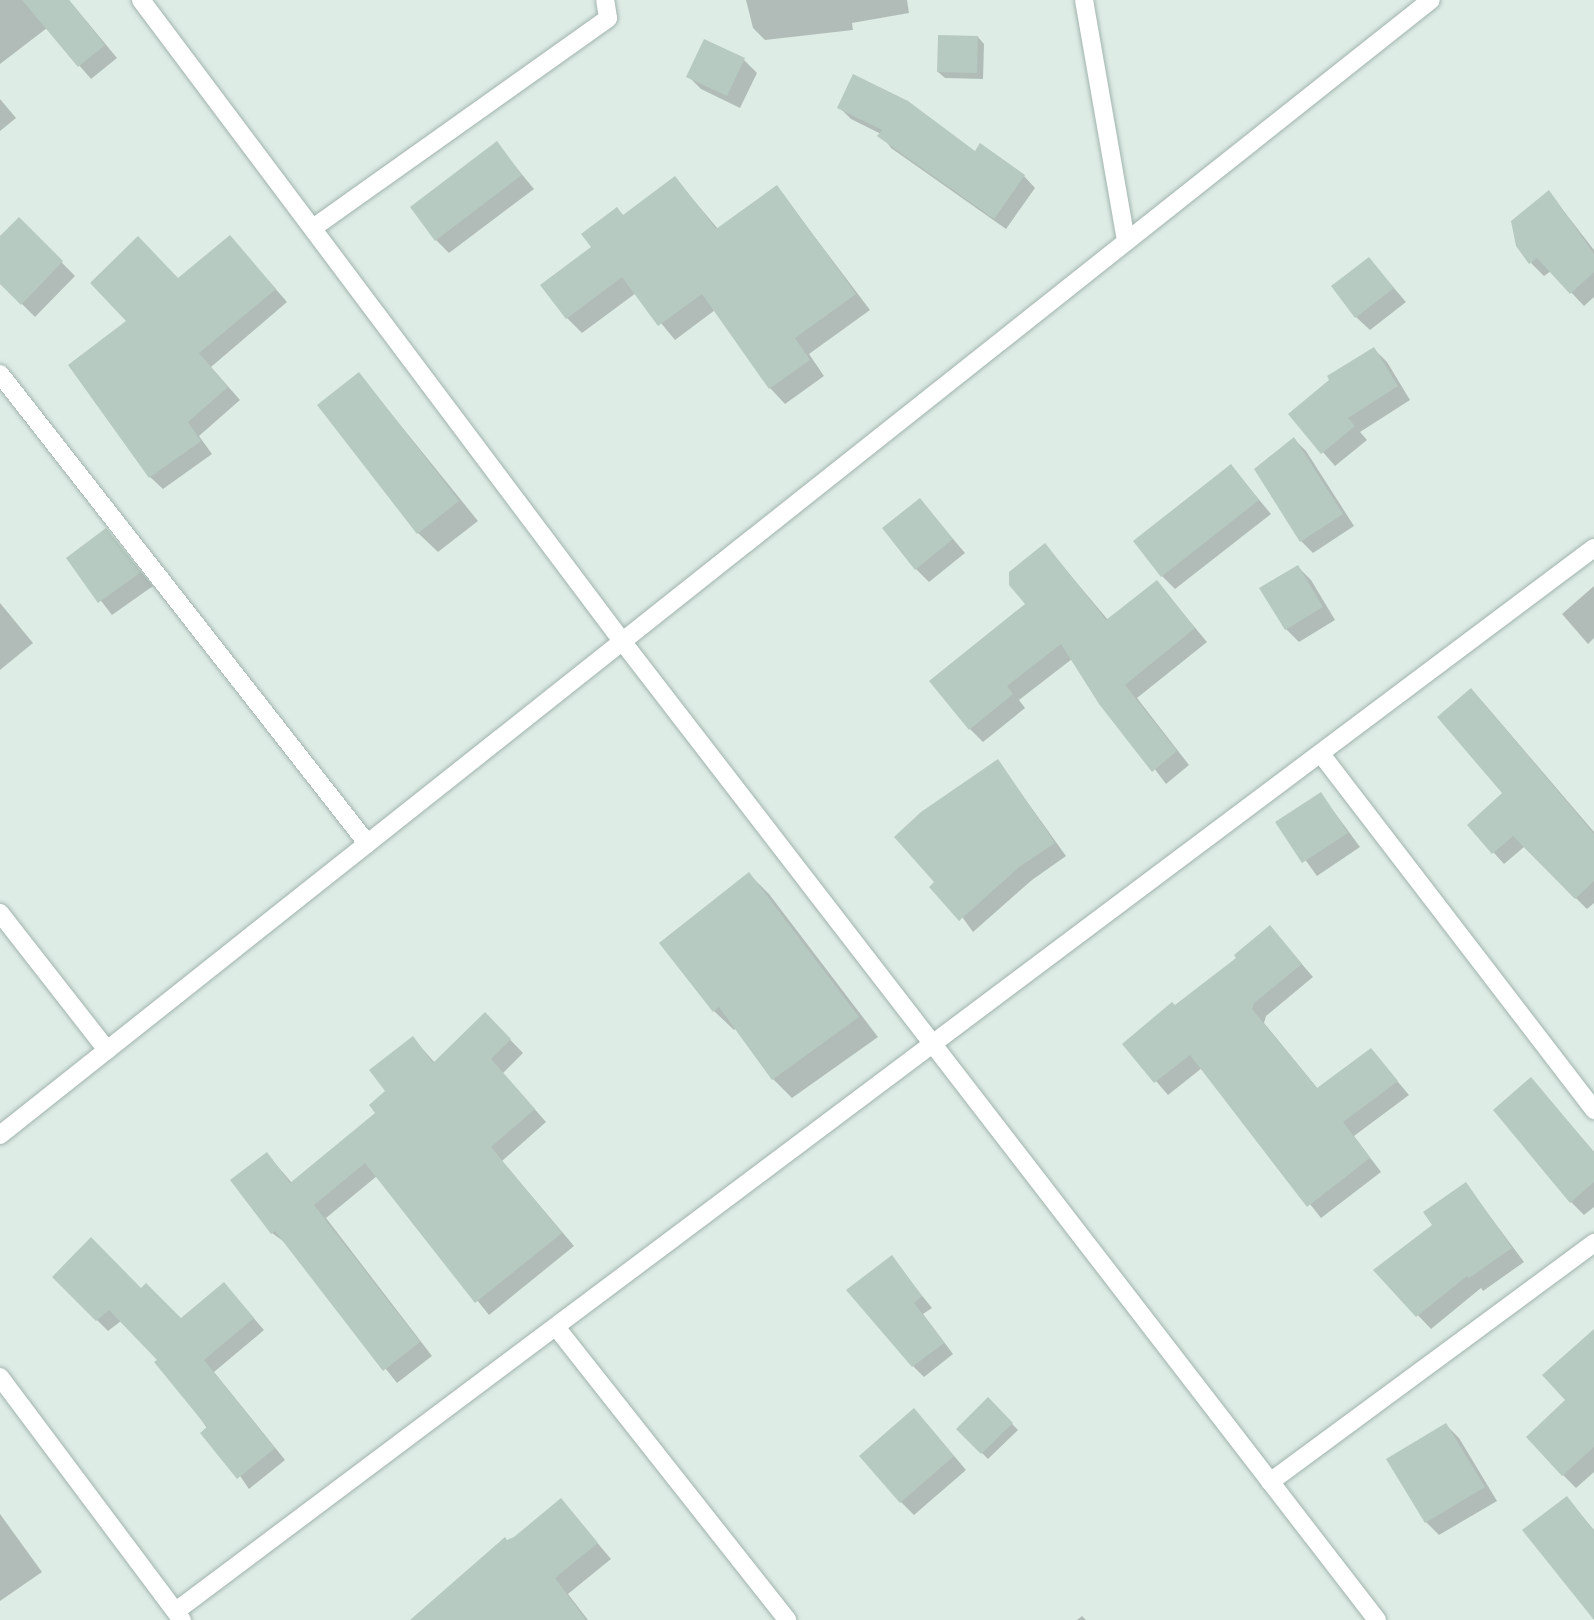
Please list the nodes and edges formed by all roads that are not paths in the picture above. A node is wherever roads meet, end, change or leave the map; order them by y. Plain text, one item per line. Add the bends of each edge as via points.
1 (141, 0) edge
2 (605, 0) edge
3 (1084, 0) edge
4 (1431, 0) edge
5 (313, 228) junction
6 (1126, 241) junction
7 (0, 374) edge
8 (1594, 548) edge
9 (622, 641) junction
10 (1321, 754) junction
11 (367, 843) junction
12 (0, 913) edge
13 (934, 1046) junction
14 (107, 1050) junction
15 (1592, 1104) edge
16 (0, 1134) edge
17 (1594, 1243) edge
18 (556, 1327) junction
19 (0, 1377) edge
20 (1270, 1482) junction
21 (179, 1616) edge
22 (787, 1620) edge
23 (1377, 1620) edge

1 - 5 street
2 - 5 street via 608,18
3 - 6 street
4 - 6 street
5 - 9 street
6 - 9 street
7 - 11 street
8 - 10 street
9 - 11 street
9 - 13 street
10 - 13 street
10 - 15 street
11 - 14 street
12 - 14 street
13 - 18 street
13 - 20 street
14 - 16 street
17 - 20 street
18 - 21 street
18 - 22 street
19 - 21 street
20 - 23 street

